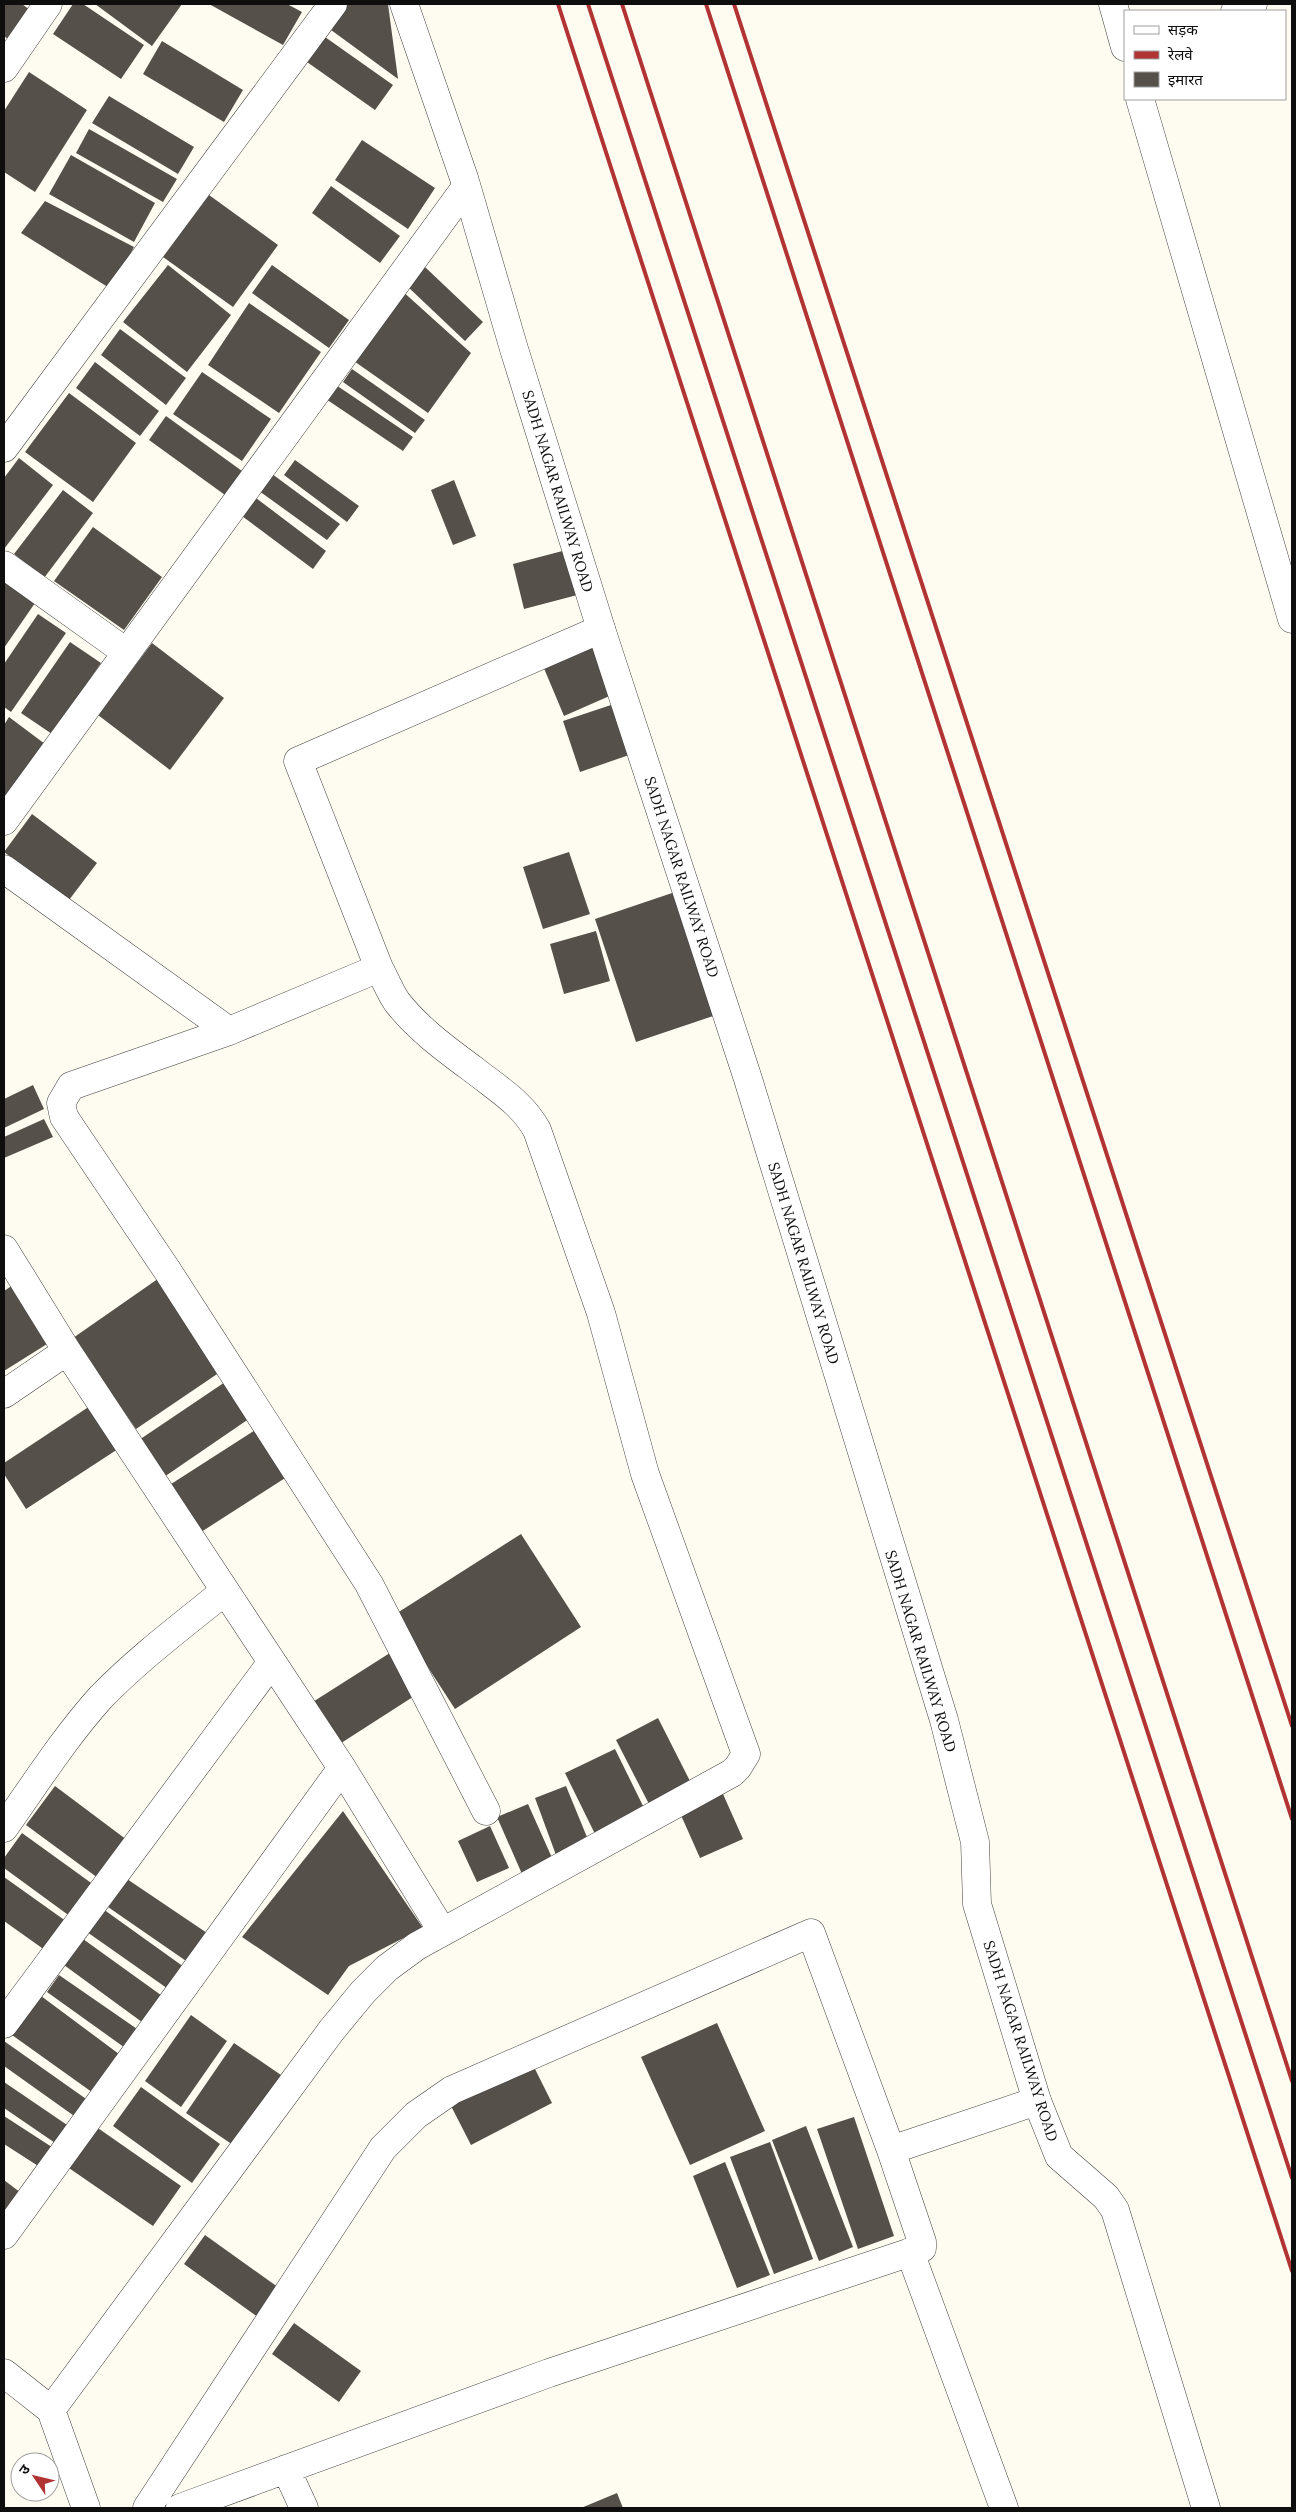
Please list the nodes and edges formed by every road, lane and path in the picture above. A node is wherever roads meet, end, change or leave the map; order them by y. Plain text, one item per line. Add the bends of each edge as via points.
1 (48, 4) edge
2 (333, 4) edge
3 (404, 4) edge
4 (1113, 4) edge
5 (1255, 4) edge
6 (1236, 10) edge
7 (1124, 43) edge
8 (4, 68) edge
9 (1140, 100) edge
10 (466, 187) junction
11 (4, 448) edge
12 (4, 565) edge
13 (1292, 619) edge
14 (601, 628) junction
15 (126, 652) junction
16 (4, 821) edge
17 (4, 868) edge
18 (379, 968) junction
19 (229, 1031) junction
20 (4, 1248) edge
21 (67, 1351) junction
22 (4, 1394) edge
23 (225, 1591) junction
24 (272, 1662) junction
25 (342, 1768) junction
26 (486, 1812) dead end
27 (4, 1828) edge
28 (442, 1931) junction
29 (4, 2024) edge
30 (1037, 2101) junction
31 (891, 2150) junction
32 (4, 2235) edge
33 (910, 2252) junction
34 (4, 2372) edge
35 (51, 2410) junction
36 (286, 2469) junction
37 (86, 2508) edge
38 (147, 2508) edge
39 (180, 2508) edge
40 (304, 2508) edge
41 (1004, 2508) edge
42 (1206, 2508) edge

1 - 8 street
2 - 11 street
3 - 10 street, SADH NAGAR RAILWAY ROAD
4 - 7 street
5 - 6 lane
9 - 13 street
10 - 14 street, SADH NAGAR RAILWAY ROAD
10 - 15 street
12 - 15 street
14 - 18 street via 298,761
14 - 30 street, SADH NAGAR RAILWAY ROAD via 748,1079 944,1720 975,1842 977,1904
15 - 16 street
17 - 19 street
18 - 19 street
18 - 28 street via 397,1001 417,1023 518,1103 537,1130 601,1313 645,1474 746,1754 732,1773
19 - 26 street via 71,1086 61,1103 64,1117 370,1584
20 - 21 street
21 - 22 street
21 - 23 street
23 - 24 street
23 - 27 street via 127,1671 102,1697 80,1722
24 - 25 street
24 - 29 street
25 - 28 street
25 - 32 street
28 - 35 street via 387,1968 331,2031
30 - 31 street
30 - 42 street, SADH NAGAR RAILWAY ROAD via 1059,2156 1106,2197 1116,2210
31 - 33 street via 922,2242 922,2248
31 - 38 street via 811,1933 452,2090 416,2114 383,2148
33 - 36 street via 549,2373
33 - 41 street
34 - 35 street
35 - 37 street
36 - 39 street
36 - 40 street

